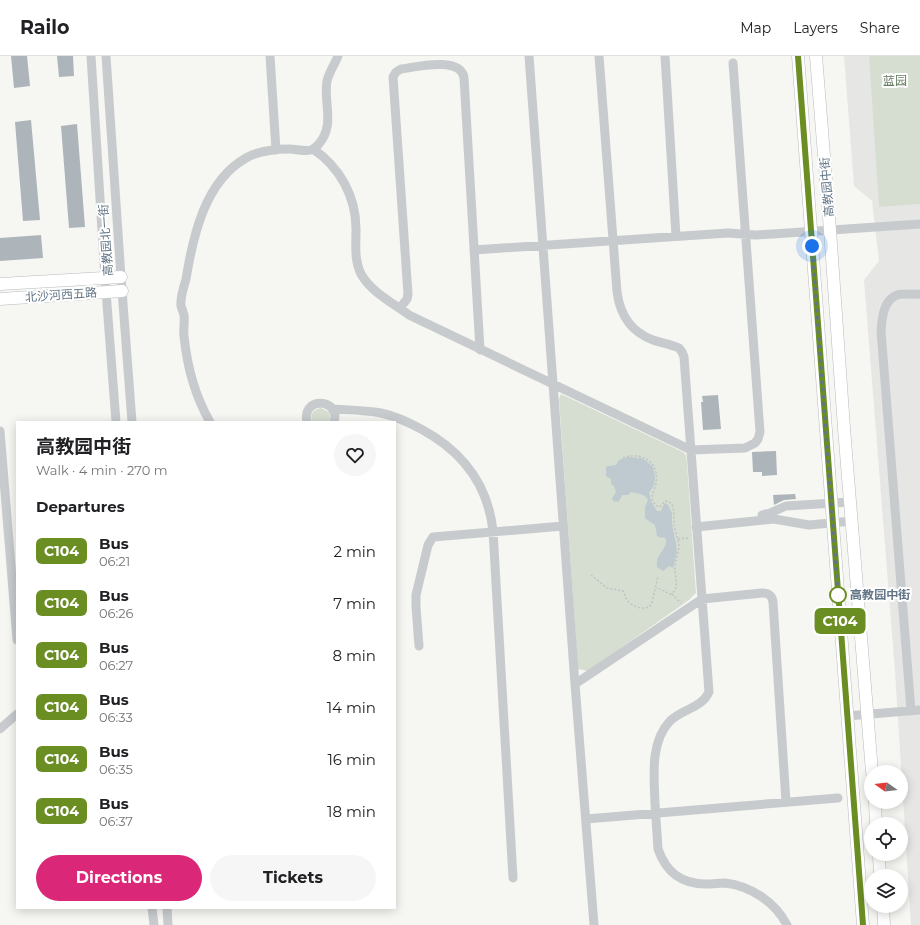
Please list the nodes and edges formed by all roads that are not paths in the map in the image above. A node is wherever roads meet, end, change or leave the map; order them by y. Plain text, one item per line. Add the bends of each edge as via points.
1 (91, 56) edge
2 (106, 56) edge
3 (270, 56) edge
4 (338, 56) edge
5 (529, 56) edge
6 (599, 56) edge
7 (665, 56) edge
8 (798, 56) edge
9 (816, 56) edge
10 (733, 63) dead end
11 (313, 149) junction
12 (276, 150) junction
13 (920, 224) edge
14 (830, 230) junction
15 (811, 231) junction
16 (744, 234) junction
17 (676, 236) junction
18 (613, 241) junction
19 (544, 246) junction
20 (474, 250) junction
21 (121, 277) junction
22 (105, 278) junction
23 (0, 284) edge
24 (122, 291) junction
25 (106, 292) junction
26 (920, 294) edge
27 (0, 299) edge
28 (400, 308) junction
29 (480, 350) junction
30 (552, 384) junction
31 (333, 409) junction
32 (116, 421) edge
33 (132, 421) edge
34 (210, 421) edge
35 (307, 421) edge
36 (334, 421) edge
37 (0, 430) edge
38 (690, 450) junction
39 (850, 502) junction
40 (832, 503) junction
41 (3, 512) edge
42 (852, 521) junction
43 (833, 524) junction
44 (563, 526) junction
45 (696, 528) junction
46 (492, 531) junction
47 (702, 599) junction
48 (16, 631) edge
49 (420, 646) dead end
50 (575, 684) junction
51 (915, 710) edge
52 (16, 715) edge
53 (868, 715) junction
54 (847, 716) junction
55 (0, 729) edge
56 (872, 765) edge
57 (838, 798) dead end
58 (786, 802) junction
59 (656, 814) junction
60 (586, 819) junction
61 (513, 878) dead end
62 (152, 909) edge
63 (167, 909) edge
64 (883, 913) edge
65 (154, 925) edge
66 (168, 925) edge
67 (594, 925) edge
68 (787, 925) edge
69 (863, 925) edge
70 (884, 925) edge

1 - 22 street, 高教园北一街
2 - 21 street, 高教园北一街
3 - 12 street
4 - 11 street via 327,80 327,127 321,141
5 - 19 street
6 - 18 street
7 - 17 street
8 - 15 main road, 高教园中街
9 - 14 main road, 高教园中街
10 - 16 street
11 - 12 street
11 - 28 street via 335,169 350,195 355,218 356,259 362,275 372,288
12 - 34 street via 249,156 227,173 213,192 199,222 187,268 181,306 184,314 186,353 198,396
13 - 14 street
14 - 15 street
14 - 39 main road, 高教园中街
15 - 16 street
15 - 40 main road, 高教园中街
16 - 17 street
16 - 38 street via 759,435 755,443 745,448
17 - 18 street
18 - 19 street
18 - 38 street via 619,305 626,318 645,337 676,347 682,352
19 - 20 street
19 - 30 street
20 - 28 street via 463,74 458,67 446,64 398,70 394,74 393,82 408,294
20 - 29 street
21 - 22 main road, 北沙河西五路
21 - 24 street, 高教园北一街
22 - 23 main road, 北沙河西五路
22 - 25 street, 高教园北一街
24 - 25 main road, 北沙河西五路
24 - 33 street, 高教园北一街
25 - 27 main road, 北沙河西五路
25 - 32 street, 高教园北一街
26 - 51 street via 897,296 888,302 883,310 881,331
28 - 29 street via 418,320
29 - 30 street
30 - 38 street
30 - 44 street
31 - 35 street via 325,404 315,404 308,410
31 - 36 street
31 - 46 street via 372,411 389,415 414,425 446,444 457,454 479,484 489,507
37 - 41 street
38 - 45 street
39 - 40 street
39 - 42 main road, 高教园中街
40 - 43 main road, 高教园中街
40 - 45 street via 786,506 766,515
41 - 48 street
42 - 43 street
42 - 53 main road, 高教园中街
43 - 45 street via 802,525 774,519
43 - 54 main road, 高教园中街
44 - 46 street
44 - 50 street
45 - 47 street
46 - 49 street via 437,536 430,540 416,595
46 - 61 street
47 - 50 street
47 - 58 street via 762,593 772,597
47 - 59 street via 709,692 703,701 673,718 660,737 654,765
50 - 60 street
51 - 53 street
52 - 55 street
53 - 54 street
53 - 56 main road, 高教园中街
54 - 69 main road, 高教园中街
57 - 58 street
58 - 59 street
59 - 60 street
59 - 68 street via 658,849 662,860 674,874 684,880 725,884 761,896 772,905
60 - 67 street
62 - 65 street
63 - 66 street
64 - 70 main road

